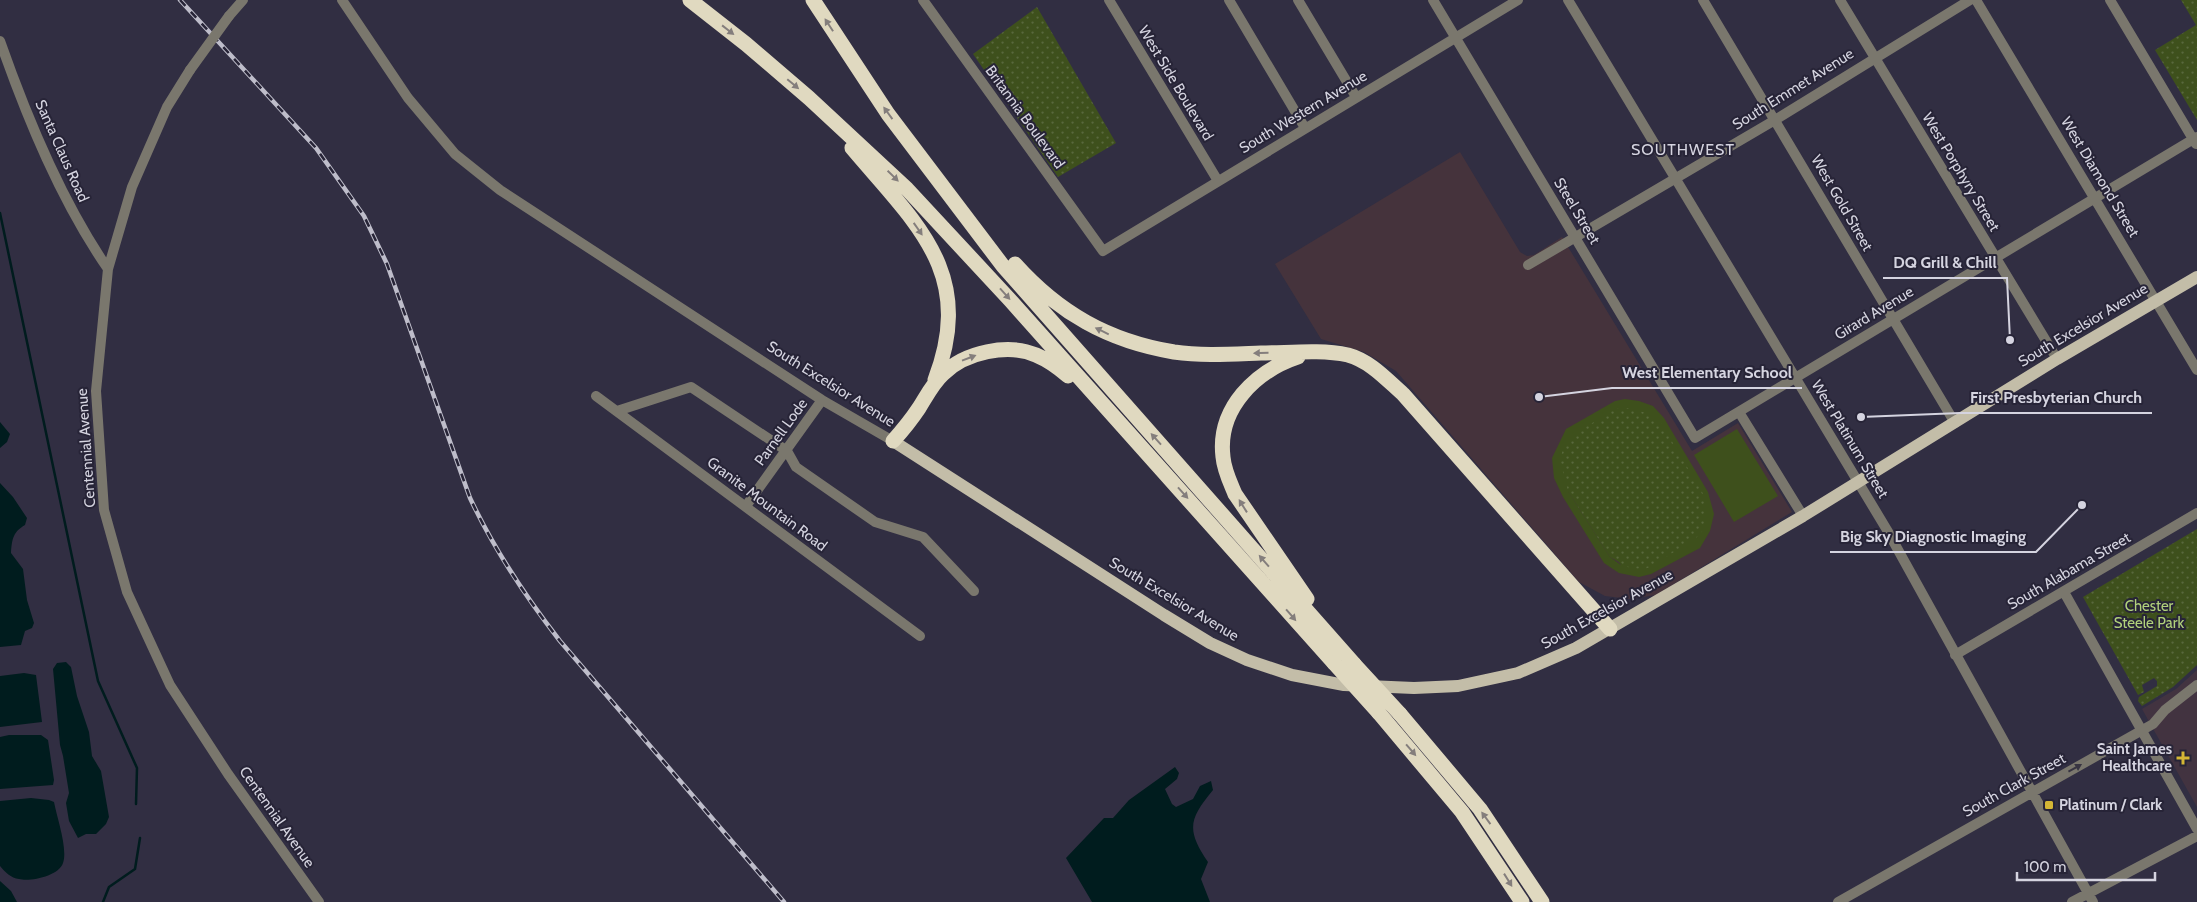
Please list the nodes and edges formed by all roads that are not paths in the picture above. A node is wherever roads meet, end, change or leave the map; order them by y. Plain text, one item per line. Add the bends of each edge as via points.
1 (244, 0) edge
2 (342, 0) edge
3 (690, 0) edge
4 (813, 0) edge
5 (923, 0) edge
6 (1109, 0) edge
7 (1229, 0) edge
8 (1298, 0) edge
9 (1433, 0) edge
10 (1518, 0) edge
11 (1568, 0) edge
12 (1703, 0) edge
13 (1840, 0) edge
14 (1970, 0) edge
15 (1976, 0) edge
16 (2110, 0) edge
17 (1456, 38) junction
18 (0, 41) edge
19 (1874, 57) junction
20 (1356, 97) junction
21 (809, 98) junction
22 (1775, 120) junction
23 (1305, 128) junction
24 (2196, 140) edge
25 (1675, 177) junction
26 (939, 179) junction
27 (1218, 181) junction
28 (2094, 198) junction
29 (1574, 238) junction
30 (1103, 251) joint
31 (1995, 259) junction
32 (1528, 265) dead end
33 (108, 269) junction
34 (2197, 276) edge
35 (2156, 301) junction
36 (1893, 320) junction
37 (1310, 353) junction
38 (2057, 359) junction
39 (2197, 370) edge
40 (1795, 377) junction
41 (932, 388) junction
42 (596, 396) dead end
43 (822, 400) junction
44 (617, 411) junction
45 (1739, 412) junction
46 (1955, 423) junction
47 (1695, 438) joint
48 (893, 441) junction
49 (787, 451) junction
50 (1169, 478) junction
51 (1858, 481) junction
52 (746, 506) junction
53 (2197, 514) edge
54 (1803, 516) junction
55 (974, 591) dead end
56 (2064, 592) junction
57 (1610, 628) junction
58 (920, 636) dead end
59 (1955, 654) junction
60 (1353, 662) junction
61 (2197, 685) edge
62 (2142, 731) junction
63 (2032, 792) junction
64 (2197, 829) edge
65 (2197, 836) edge
66 (2090, 898) edge
67 (319, 902) edge
68 (1522, 902) edge
69 (1542, 902) edge
70 (1838, 902) edge
71 (2072, 902) edge

1 - 33 street, Centennial Avenue, bridge via 190,70 167,107 132,187
2 - 43 street, South Excelsior Avenue via 408,98 456,154 500,190
3 -> 21 highway
26 -> 4 highway via 888,114
5 - 30 street, Britannia Boulevard
6 - 27 street, West Side Boulevard
7 - 23 street
8 - 20 street
9 - 17 street, Steel Street
10 - 17 street, South Western Avenue
11 - 25 street, West Platinum Street
12 - 22 street, West Gold Street
13 - 19 street, West Porphyry Street
14 - 19 street, South Emmet Avenue
15 - 28 street, West Diamond Street
16 - 24 street
17 - 20 street, South Western Avenue
17 - 29 street, Steel Street
18 - 33 street, Santa Claus Road via 61,190 85,236
19 - 22 street, South Emmet Avenue
19 - 31 street, West Porphyry Street
20 - 23 street, South Western Avenue
21 -> 41 highway via 912,221 940,265 949,313 947,338
21 -> 50 highway via 907,189
22 - 25 street, South Emmet Avenue
22 - 36 street, West Gold Street
23 - 27 street, South Western Avenue
24 - 28 street, Girard Avenue
25 - 29 street, South Emmet Avenue
25 - 40 street, West Platinum Street
37 -> 26 highway via 1175,352 1106,334 1041,292
60 -> 26 highway via 1031,298 975,231
27 - 30 street, South Western Avenue
28 - 31 street, Girard Avenue
28 - 35 street, West Diamond Street
29 - 32 street, South Emmet Avenue
29 - 47 street, Steel Street
31 - 36 street, Girard Avenue
31 - 38 street, West Porphyry Street
33 - 67 street, Centennial Avenue via 96,391 104,510 127,592 170,685 187,713
34 - 35 main road, South Excelsior Avenue
35 - 38 main road, South Excelsior Avenue
35 - 39 street, West Diamond Street
36 - 40 street, Girard Avenue
36 - 46 street, West Gold Street
37 - 57 highway via 1348,355 1382,374
60 -> 37 highway via 1250,518 1235,494 1223,457 1223,437 1230,412 1240,396 1264,373
38 - 46 main road, South Excelsior Avenue
40 - 45 street, Girard Avenue
40 - 51 street, West Platinum Street
41 - 48 highway
41 -> 50 highway via 943,374 968,357 1011,349 1035,354 1057,366 1079,385
42 - 44 street, Granite Mountain Road
43 - 48 street, South Excelsior Avenue
43 - 49 street, Parnell Lode
44 - 49 street via 691,387
44 - 52 street, Granite Mountain Road
45 - 47 street, Girard Avenue
45 - 54 street
46 - 51 main road, South Excelsior Avenue
48 - 57 main road, South Excelsior Avenue via 1210,643 1292,675 1344,685 1458,686 1518,673 1576,648
49 - 52 street, Parnell Lode
49 - 55 street via 796,467 875,522 923,537
50 -> 68 highway, bridge via 1379,713 1462,812
51 - 54 main road, South Excelsior Avenue
51 - 59 street, West Platinum Street
52 - 58 street, Granite Mountain Road
53 - 56 street, South Alabama Street
54 - 57 main road, South Excelsior Avenue
56 - 59 street, South Alabama Street
56 - 62 street
59 - 63 street, West Platinum Street
69 -> 60 highway, bridge via 1480,809
61 - 62 street, South Clark Street
63 -> 62 street, South Clark Street
62 - 64 street
63 - 66 street, West Platinum Street
63 - 70 street, South Clark Street
65 - 66 street
66 - 71 street

